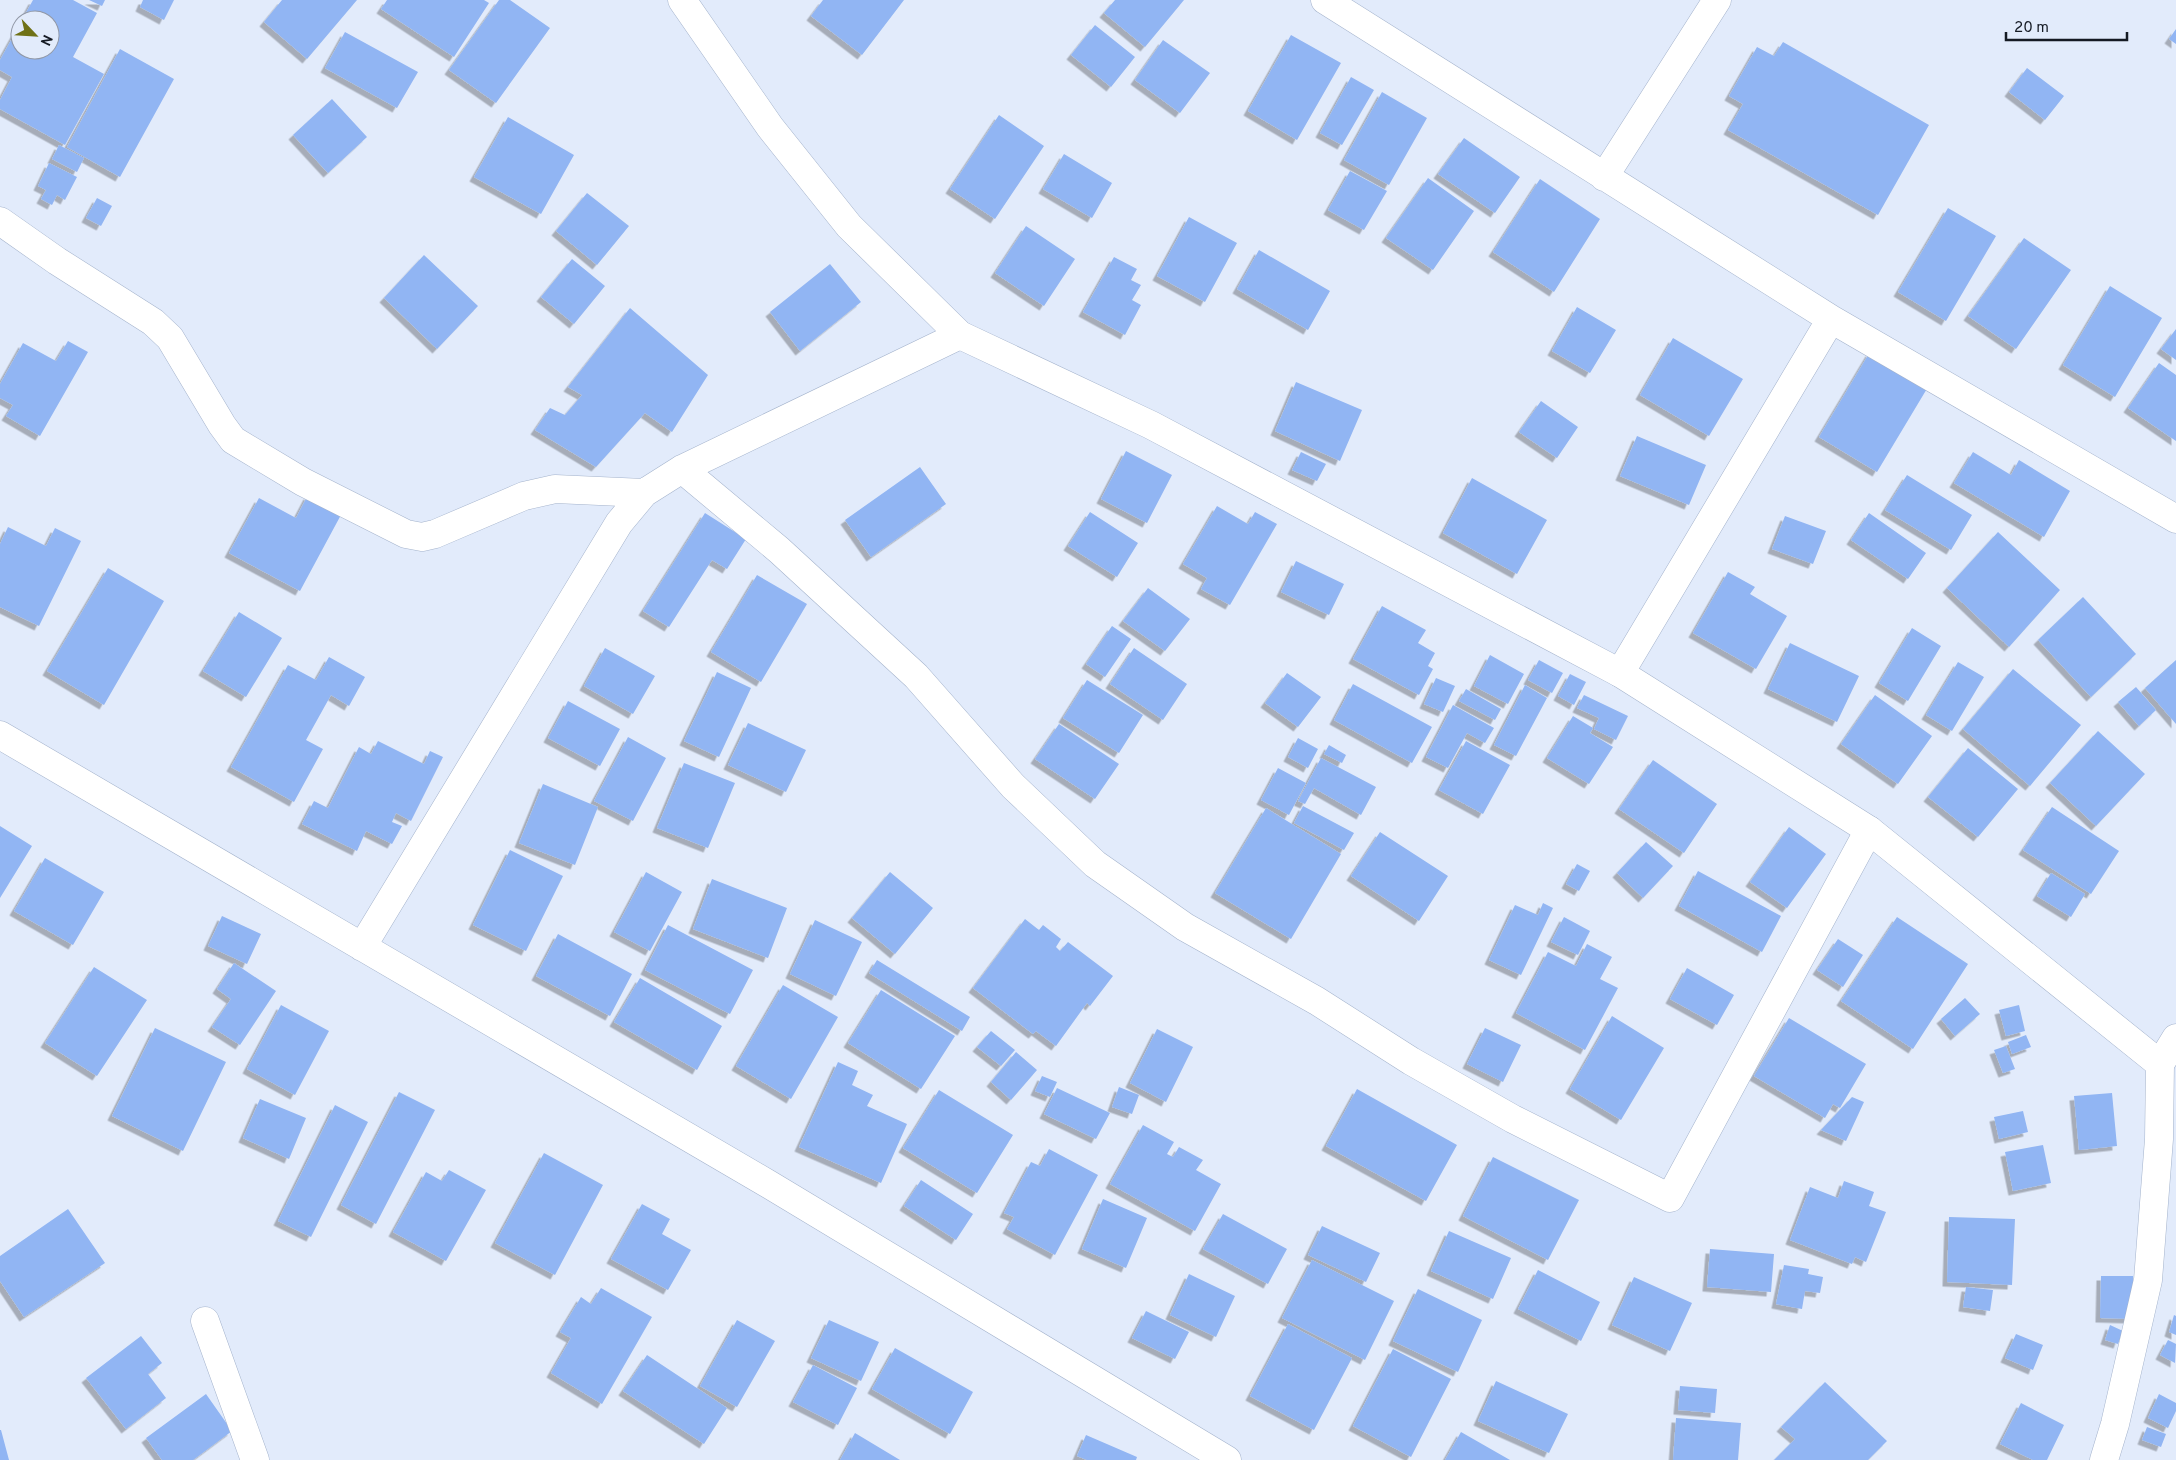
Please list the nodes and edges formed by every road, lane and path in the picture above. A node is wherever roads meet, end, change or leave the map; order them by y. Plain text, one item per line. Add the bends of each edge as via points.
1 (682, 0) edge
2 (1325, 0) edge
3 (1717, 0) edge
4 (1604, 177) junction
5 (0, 220) edge
6 (1831, 319) junction
7 (960, 335) junction
8 (682, 469) junction
9 (644, 493) junction
10 (2176, 519) edge
11 (1620, 673) junction
12 (0, 735) edge
13 (1869, 830) junction
14 (362, 946) junction
15 (2176, 1038) edge
16 (2160, 1064) junction
17 (205, 1321) dead end
18 (255, 1460) edge
19 (1227, 1460) edge
20 (2104, 1460) edge

1 - 7 street via 770,127 849,226
2 - 4 street
3 - 4 street
4 - 6 street
5 - 9 street via 152,322 170,338 233,440 303,482 406,534 422,537 436,534 524,496 555,489
6 - 10 street
6 - 11 street
7 - 8 street
7 - 11 street via 1151,425
8 - 9 street
8 - 13 street via 780,550 916,676 1014,786 1095,864 1185,927 1317,1001 1512,1119 1670,1198
9 - 14 street via 618,523
11 - 13 street
12 - 14 street
13 - 16 street
14 - 19 street via 770,1185
15 - 16 street
16 - 20 street via 2160,1139 2148,1280
17 - 18 street

